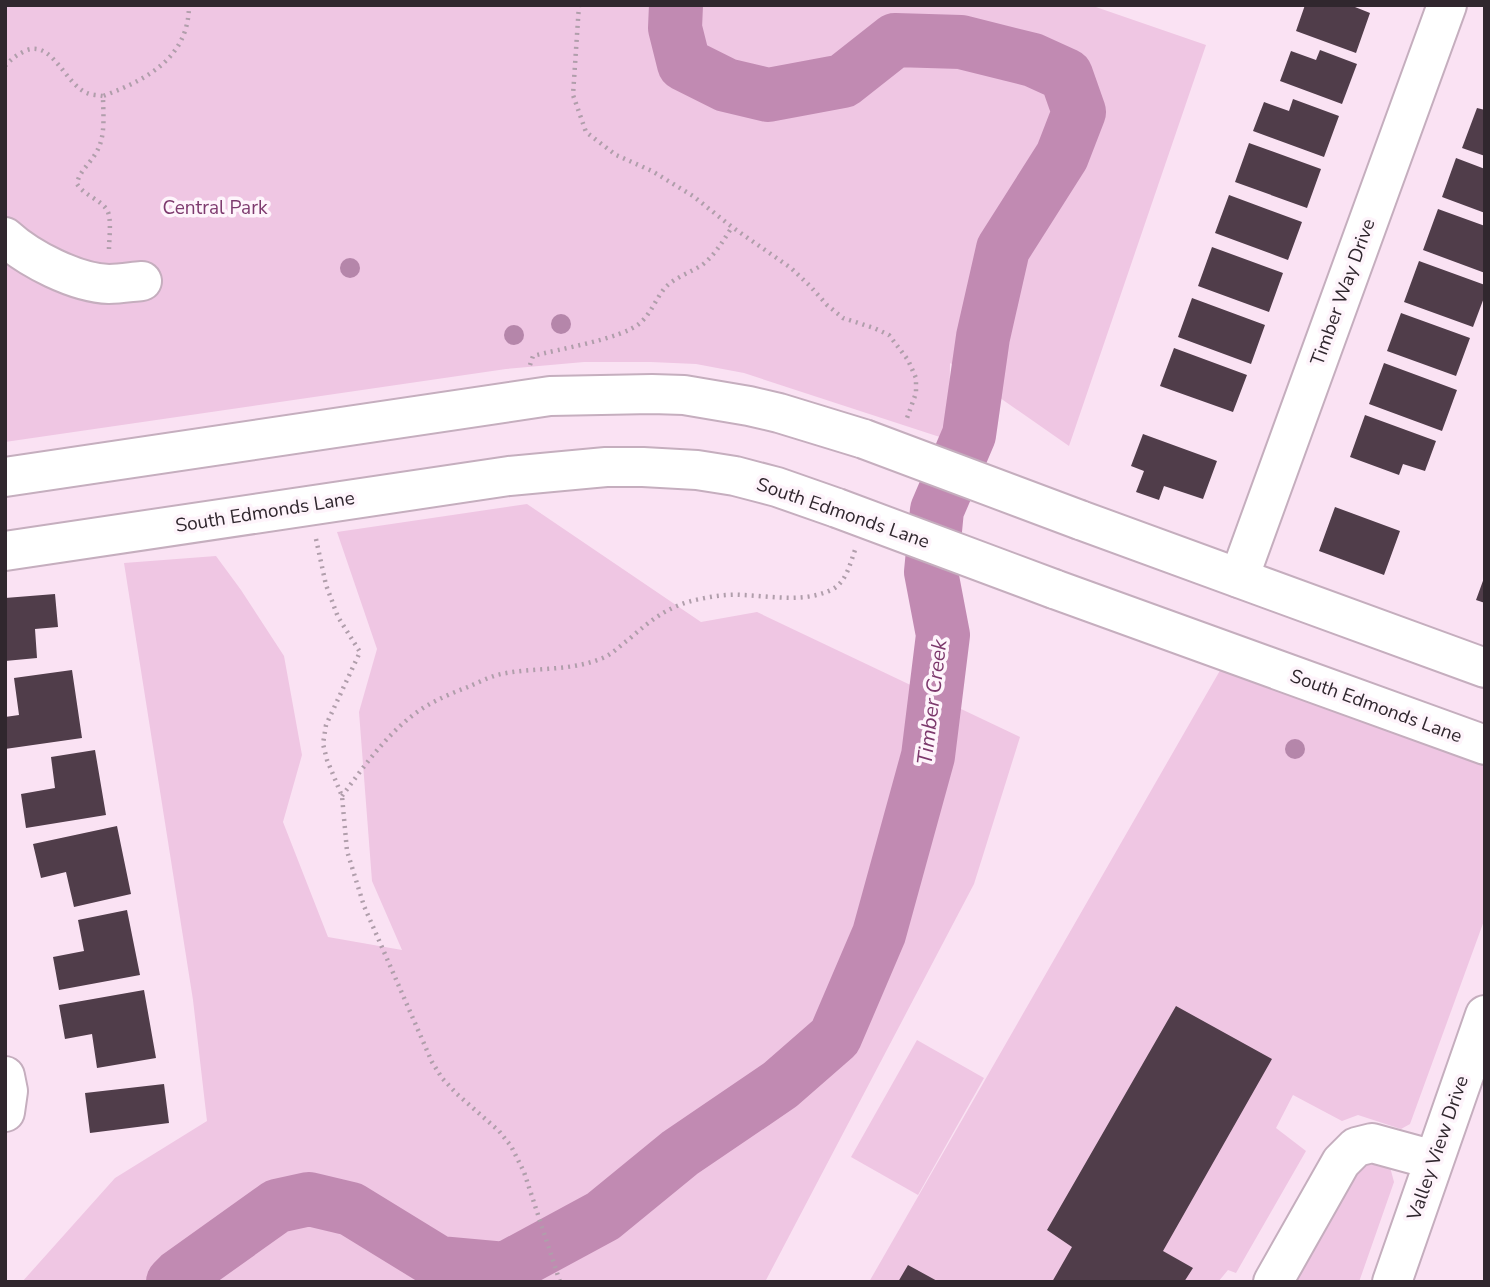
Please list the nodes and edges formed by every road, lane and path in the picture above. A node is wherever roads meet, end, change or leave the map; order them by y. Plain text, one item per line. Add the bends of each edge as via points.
1 (189, 5) edge
2 (1447, 5) edge
3 (5, 66) edge
4 (103, 96) junction
5 (732, 227) dead end
6 (5, 237) edge
7 (126, 283) joint
8 (528, 372) dead end
9 (5, 477) edge
10 (314, 534) dead end
11 (5, 551) edge
12 (1239, 578) junction
13 (1485, 668) edge
14 (1485, 745) edge
15 (1485, 1015) edge
16 (5, 1076) edge
17 (5, 1112) edge
18 (1434, 1160) junction
19 (560, 1282) edge
20 (1273, 1282) edge
21 (1392, 1282) edge

1 - 4 path via 187,26 166,61 145,78
2 - 12 main road, Timber Way Drive
3 - 4 path via 21,52 35,48 53,58 86,93
4 - 7 path via 98,151 77,184 109,215
5 - 8 path via 704,264 666,287 640,323 614,335 533,356
6 - 7 main road via 54,268 89,281
9 - 12 main road, bridge via 550,396 684,396 779,413 864,439
10 - 19 path via 338,617 360,652 326,725 323,744 342,796 355,880 432,1062 457,1094 511,1146
11 - 14 main road, South Edmonds Lane, bridge via 509,475 606,467 697,470 777,487
12 - 13 main road
15 - 18 main road, Valley View Drive
16 - 17 main road
18 - 20 main road via 1372,1143 1356,1147 1341,1162
18 - 21 main road, Valley View Drive

